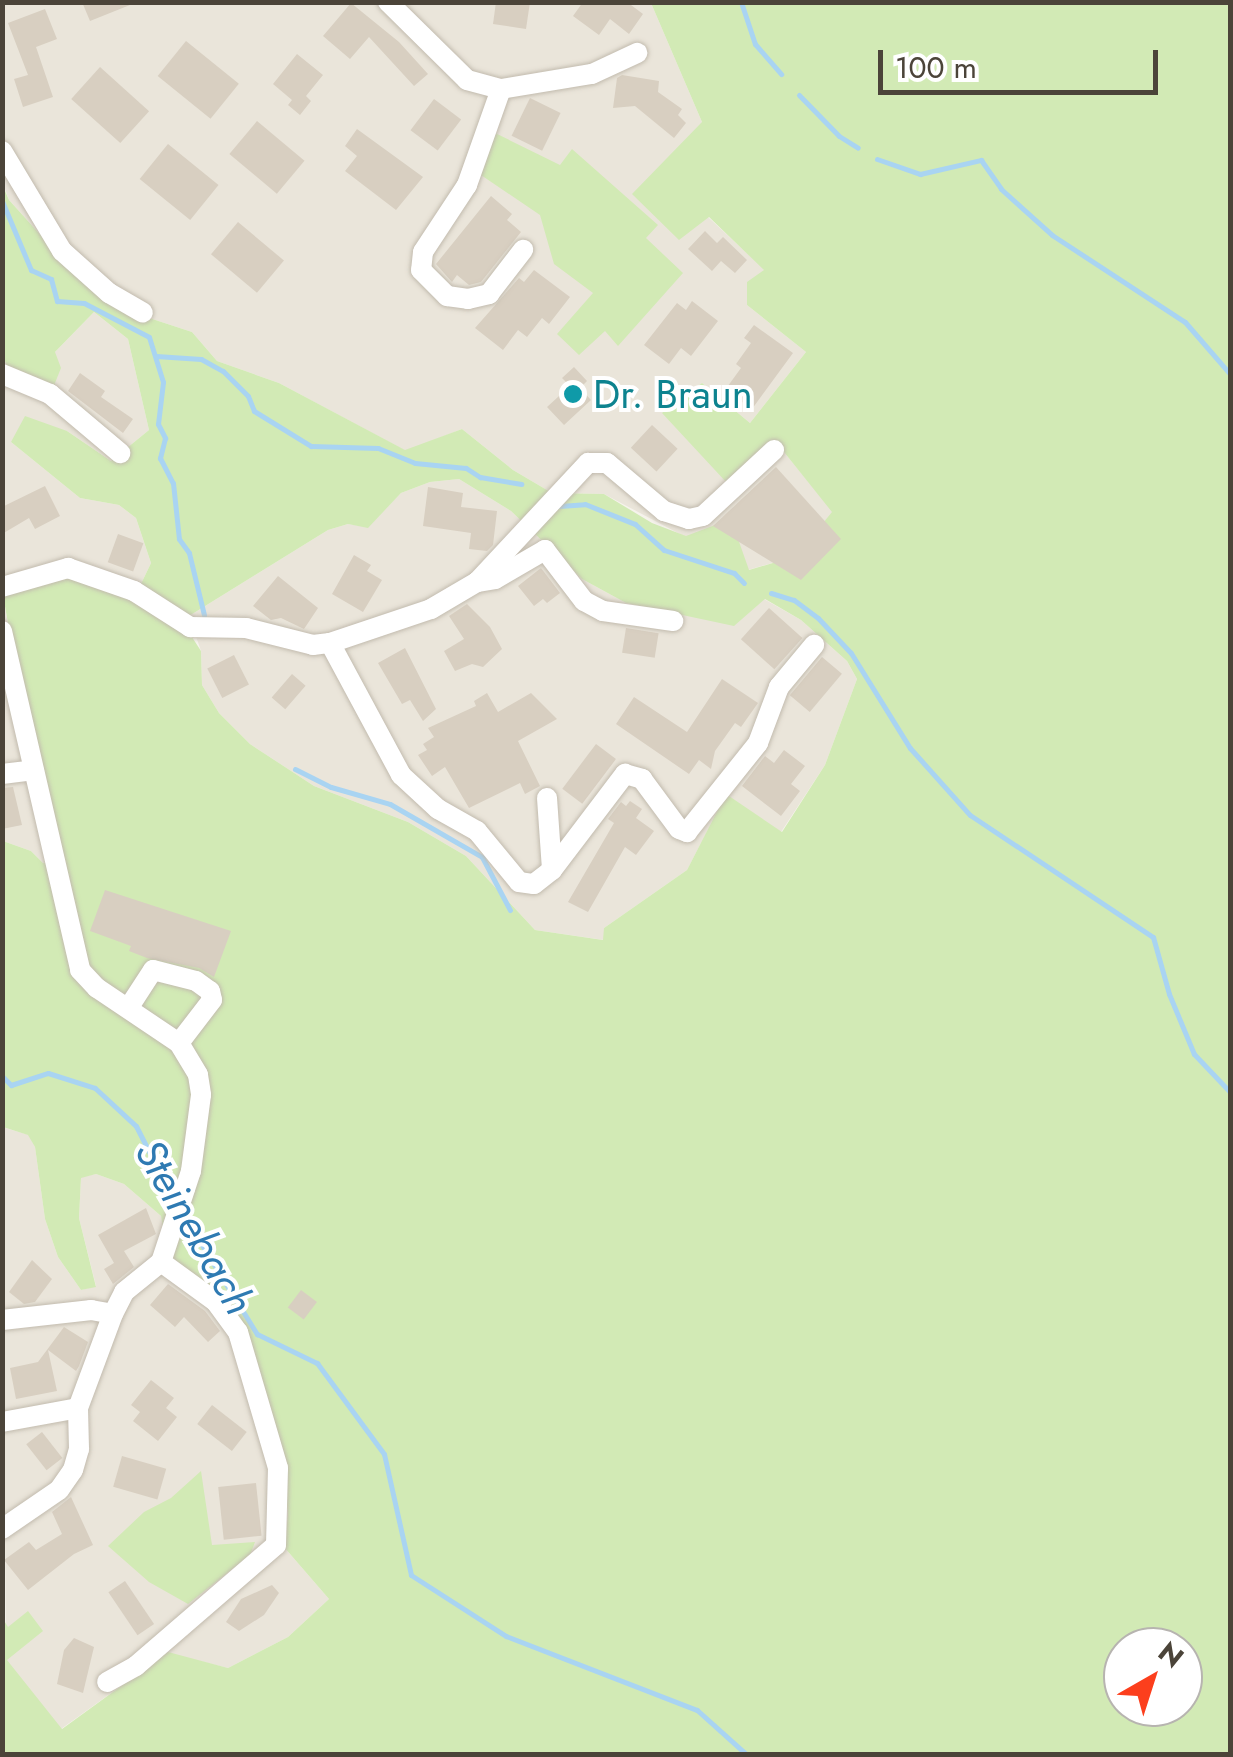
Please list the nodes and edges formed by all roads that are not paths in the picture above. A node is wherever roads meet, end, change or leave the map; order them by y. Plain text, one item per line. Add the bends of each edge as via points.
1 (388, 2) edge
2 (638, 53) dead end
3 (500, 89) junction
4 (2, 151) edge
5 (522, 250) dead end
6 (143, 314) dead end
7 (2, 374) edge
8 (774, 450) dead end
9 (120, 452) dead end
10 (476, 582) junction
11 (2, 587) edge
12 (673, 621) dead end
13 (2, 630) edge
14 (330, 643) junction
15 (814, 645) dead end
16 (34, 770) junction
17 (2, 774) edge
18 (547, 798) dead end
19 (552, 870) junction
20 (129, 1007) junction
21 (179, 1043) junction
22 (161, 1262) junction
23 (112, 1314) junction
24 (2, 1320) edge
25 (78, 1408) junction
26 (2, 1422) edge
27 (2, 1530) edge
28 (107, 1682) dead end

1 - 3 street via 467,80
2 - 3 street via 592,74
3 - 5 street via 467,186 423,252 421,270 447,296 468,299 489,294
4 - 6 street via 62,251
7 - 9 street via 50,394
8 - 10 street via 703,516 689,519 664,511 607,462 588,463
10 - 12 street via 495,579 545,550 584,601 603,611
10 - 14 street via 431,609
11 - 14 street via 68,568 134,591 190,626
13 - 16 street
14 - 19 street via 401,775 438,810 477,831 519,882 534,884
15 - 19 street via 780,688 758,742 687,832 642,779 626,774
16 - 17 street
16 - 20 street via 80,970
18 - 19 street
20 - 21 street
20 - 21 street via 152,970 210,991 212,1000
21 - 22 street via 201,1095 197,1139
22 - 23 street via 124,1292
22 - 28 street via 216,1302 238,1332 276,1449 279,1531 276,1545 200,1613
23 - 24 street via 91,1310
23 - 25 street
25 - 26 street
25 - 27 street via 73,1470 59,1490

